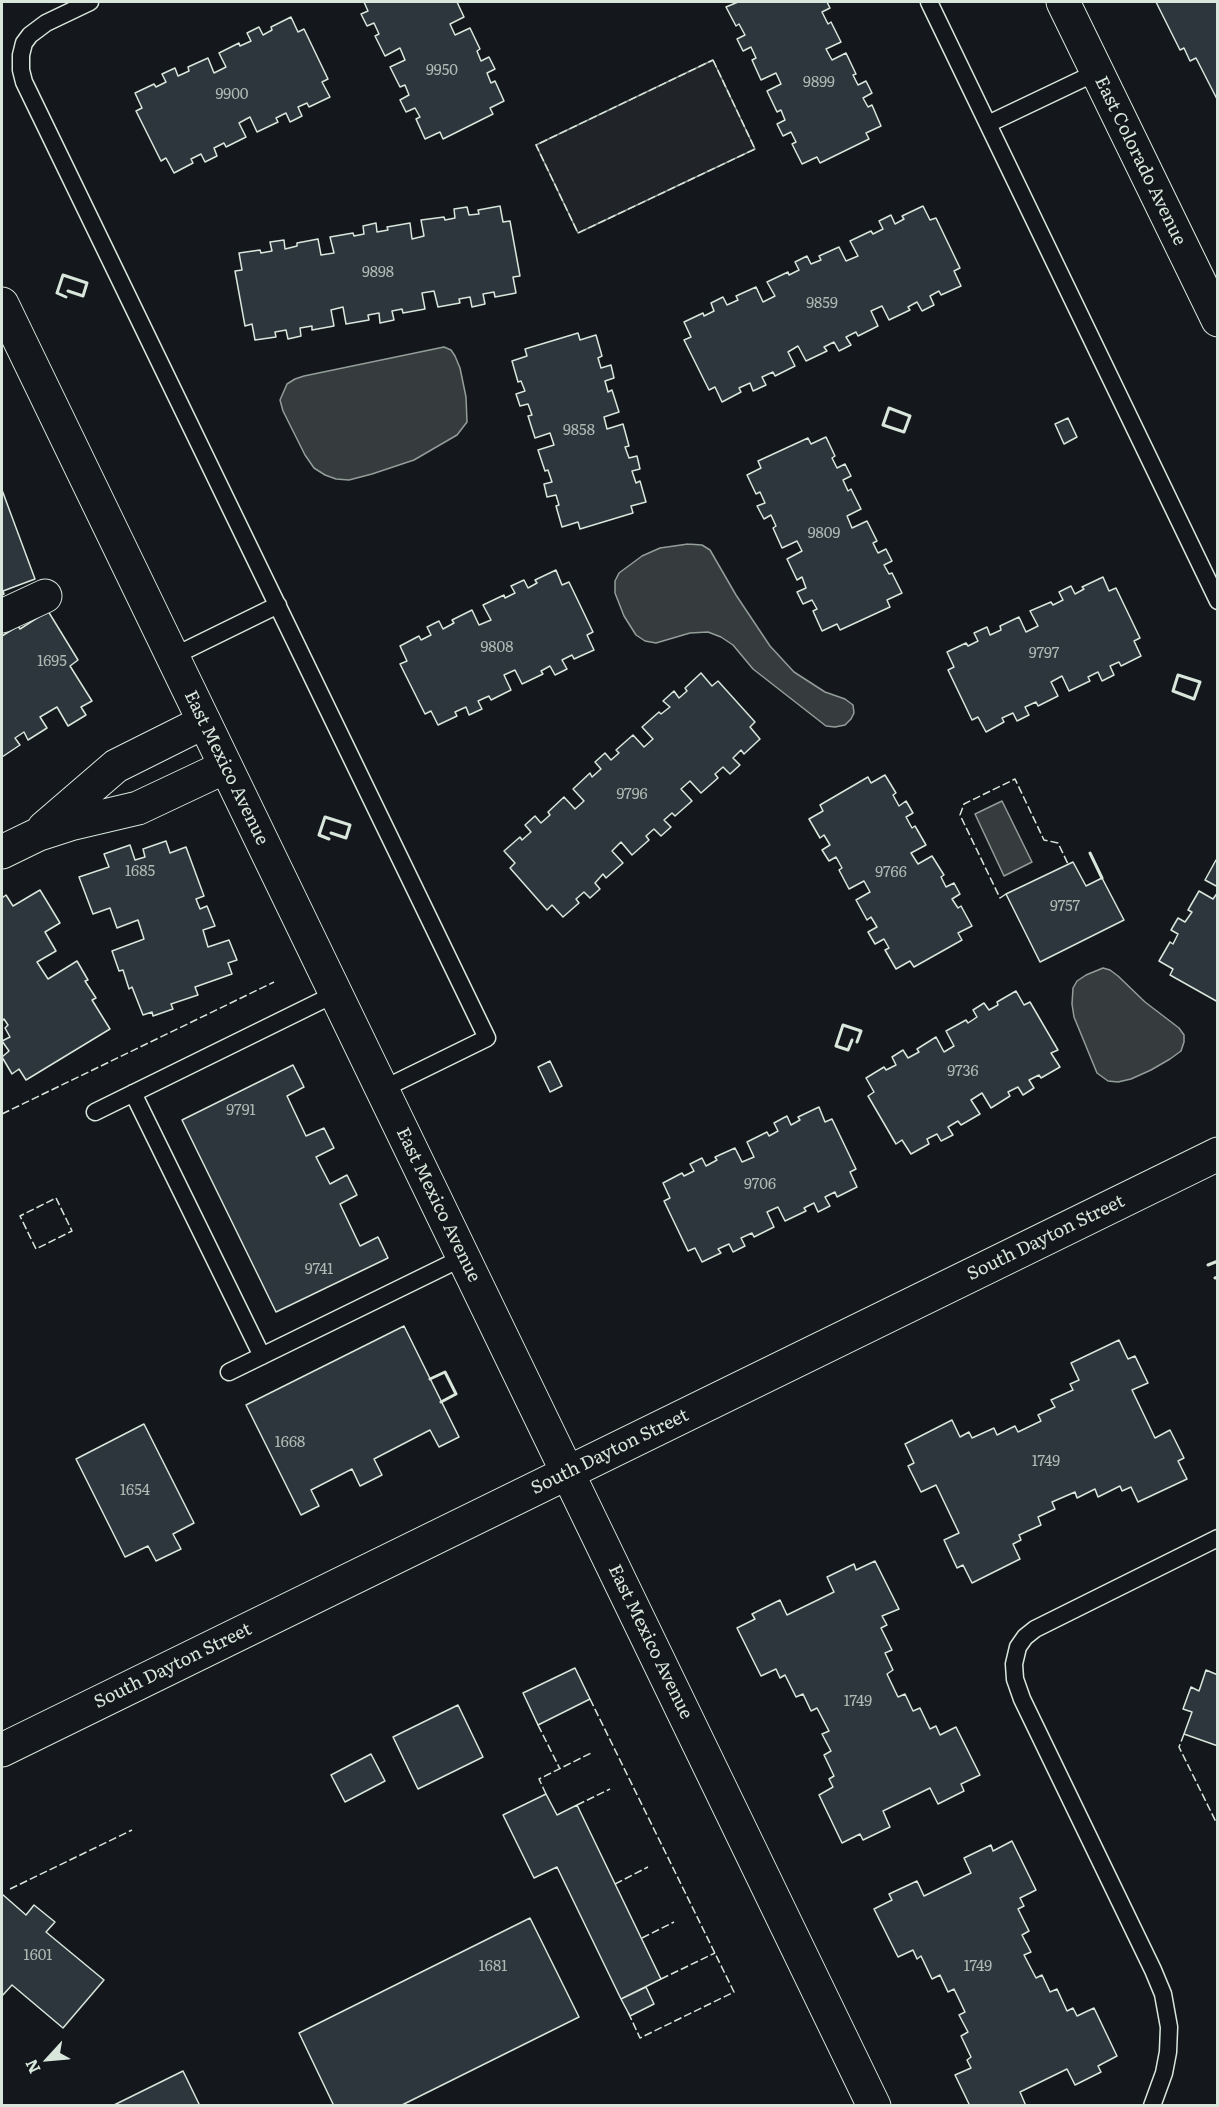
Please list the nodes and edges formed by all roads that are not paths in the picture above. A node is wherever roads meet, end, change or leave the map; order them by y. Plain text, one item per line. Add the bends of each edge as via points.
1 (90, 2) edge
2 (929, 2) edge
3 (1063, 2) edge
4 (1097, 72) junction
5 (988, 124) junction
6 (2, 304) edge
7 (1218, 320) edge
8 (45, 596) dead end
9 (1218, 601) edge
10 (278, 605) junction
11 (2, 616) edge
12 (172, 657) junction
13 (204, 722) junction
14 (225, 767) junction
15 (39, 834) junction
16 (2, 852) edge
17 (335, 994) junction
18 (381, 1090) junction
19 (133, 1093) junction
20 (95, 1112) dead end
21 (1218, 1154) edge
22 (464, 1257) junction
23 (262, 1356) junction
24 (229, 1372) dead end
25 (569, 1473) junction
26 (1218, 1538) edge
27 (2, 1750) edge
28 (874, 2106) edge
29 (1152, 2106) edge

1 - 10 lane via 32,32 21,55 22,77
2 - 5 lane
3 - 4 street, East Colorado Avenue
4 - 5 lane
4 - 7 street, East Colorado Avenue
5 - 9 lane
6 - 12 street, East Mexico Avenue
8 - 11 street
10 - 12 lane
10 - 18 lane via 487,1038
12 - 13 street, East Mexico Avenue
13 - 14 street, East Mexico Avenue
13 - 15 street via 116,766
14 - 15 street via 131,811
14 - 17 street, East Mexico Avenue
15 - 16 street
17 - 18 street, East Mexico Avenue
17 - 19 lane
18 - 22 street, East Mexico Avenue
19 - 20 lane
19 - 23 lane
21 - 25 street, South Dayton Street
22 - 23 lane
22 - 25 street, East Mexico Avenue
23 - 24 lane
25 - 27 street, South Dayton Street
25 - 28 street, East Mexico Avenue
26 - 29 lane via 1035,1629 1018,1647 1014,1664 1022,1699 1163,1994 1169,2027 1168,2052

